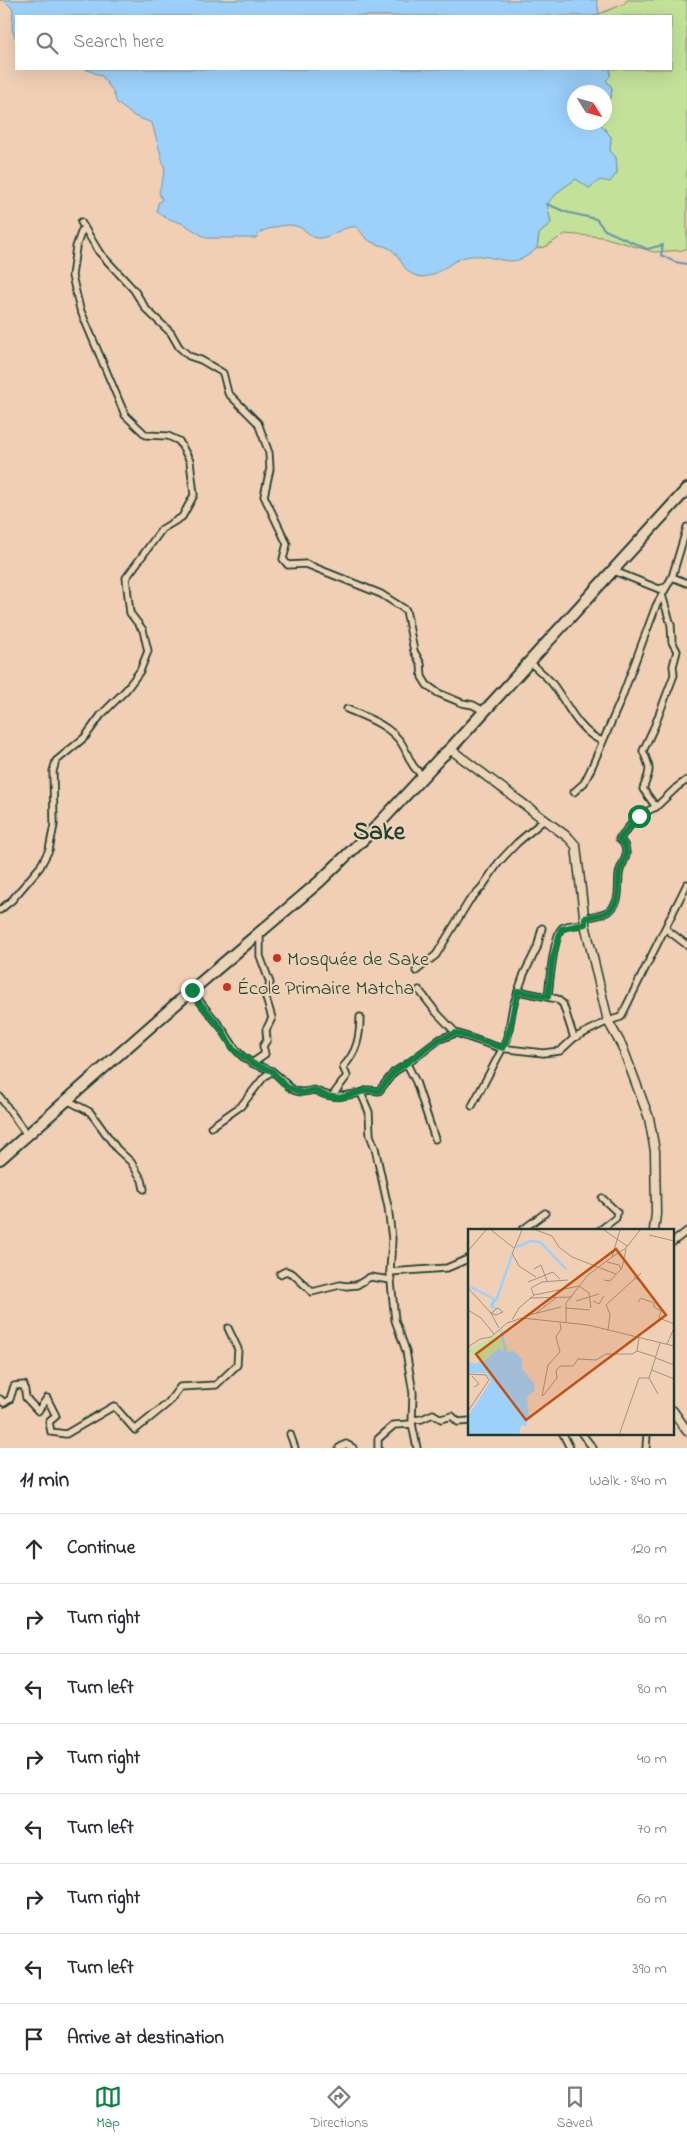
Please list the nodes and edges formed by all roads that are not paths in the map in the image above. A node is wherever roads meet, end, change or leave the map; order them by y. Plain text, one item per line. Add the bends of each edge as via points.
1 (81, 222) dead end
2 (82, 230) dead end
3 (687, 489) edge
4 (687, 527) edge
5 (614, 571) junction
6 (672, 577) junction
7 (687, 582) edge
8 (666, 587) junction
9 (662, 595) junction
10 (527, 663) junction
11 (347, 709) dead end
12 (484, 710) junction
13 (602, 742) junction
14 (450, 749) junction
15 (423, 776) junction
16 (687, 780) edge
17 (574, 792) dead end
18 (656, 807) junction
19 (544, 820) junction
20 (687, 884) edge
21 (0, 910) edge
22 (585, 921) junction
23 (542, 928) dead end
24 (666, 929) junction
25 (260, 934) junction
26 (687, 944) edge
27 (416, 971) dead end
28 (192, 990) junction
29 (419, 990) dead end
30 (518, 991) junction
31 (548, 997) junction
32 (360, 1017) dead end
33 (608, 1021) junction
34 (456, 1033) junction
35 (574, 1038) junction
36 (503, 1048) junction
37 (252, 1063) junction
38 (406, 1064) junction
39 (272, 1071) junction
40 (361, 1093) junction
41 (333, 1095) junction
42 (0, 1097) edge
43 (67, 1100) junction
44 (472, 1106) dead end
45 (211, 1127) dead end
46 (27, 1135) junction
47 (435, 1138) dead end
48 (0, 1159) edge
49 (144, 1188) dead end
50 (602, 1198) dead end
51 (545, 1213) dead end
52 (523, 1229) edge
53 (601, 1229) edge
54 (654, 1229) edge
55 (687, 1231) edge
56 (674, 1241) edge
57 (468, 1259) edge
58 (390, 1272) junction
59 (280, 1274) dead end
60 (391, 1280) junction
61 (228, 1328) dead end
62 (0, 1400) edge
63 (674, 1412) edge
64 (468, 1421) edge
65 (412, 1422) junction
66 (687, 1431) edge
67 (290, 1434) dead end
68 (564, 1436) edge
69 (584, 1436) edge
70 (295, 1448) edge
71 (339, 1448) edge
72 (353, 1448) edge
73 (378, 1448) edge
74 (417, 1448) edge
75 (570, 1448) edge
76 (593, 1448) edge

1 - 12 street via 99,252 134,290 146,309 171,333 179,347 189,356 223,373 228,393 258,423 269,453 270,469 264,496 287,544 283,559 286,563 306,564 381,594 406,610 414,651 427,684 438,693
2 - 21 street via 72,276 80,309 125,415 146,435 168,436 179,441 190,461 194,495 182,517 162,529 126,578 130,613 143,630 148,650 140,671 126,690 101,714 85,737 56,761 53,771 54,825 49,850 40,867
3 - 5 highway
4 - 6 street
5 - 8 street via 659,589
5 - 10 highway
6 - 7 street
6 - 8 street
8 - 9 street
9 - 13 street
9 - 18 street via 671,624 672,642 677,651 674,675 643,751 650,775 642,789
10 - 12 highway
10 - 13 street via 550,681 591,737
11 - 15 street via 377,722 402,743 412,766
12 - 14 highway
13 - 17 street via 584,783
14 - 15 highway
14 - 19 main road
15 - 25 highway via 375,828
16 - 18 street
18 - 22 street via 639,816 619,839 626,852 625,863 620,869 616,903 609,912
19 - 22 main road via 576,846
19 - 27 street via 499,862 469,901 436,955
20 - 24 street
22 - 31 street via 563,927 559,932
22 - 33 main road
23 - 30 street
24 - 26 street
24 - 33 street via 621,1017
25 - 28 highway
25 - 37 street via 260,956 270,983 266,998 272,1018 266,1030 265,1054
28 - 37 street via 233,1049
28 - 43 highway
29 - 34 street
30 - 31 street
30 - 36 street
31 - 35 street via 563,1004
32 - 41 street via 360,1034 352,1057 343,1067 347,1076
33 - 35 street
33 - 54 main road via 622,1046 650,1118 655,1150
34 - 36 street
34 - 38 street via 440,1039
35 - 36 street via 565,1048 552,1052
36 - 44 street
37 - 39 street
38 - 40 street via 394,1072 379,1091
38 - 47 street via 416,1082
39 - 41 street via 295,1091 314,1090 326,1096
39 - 45 street via 241,1106
40 - 41 street via 340,1098
40 - 58 street via 369,1112 370,1135 388,1207 392,1239
42 - 46 street
43 - 46 highway
43 - 49 street via 90,1112 117,1149 131,1162
46 - 48 highway
50 - 53 street via 618,1212 616,1218
51 - 52 street
55 - 56 street
57 - 58 street via 447,1268
58 - 60 street
59 - 60 street via 286,1271 293,1274 312,1292 357,1284 370,1277
60 - 65 street via 395,1320 406,1352 412,1386
61 - 62 street via 238,1349 237,1365 216,1385 180,1387 168,1403 134,1430 114,1406 66,1434 51,1432 49,1422 56,1416 47,1398 38,1411 26,1398 24,1385 14,1386 10,1400 4,1403
63 - 66 main road
64 - 65 street via 458,1422 452,1416 442,1419 432,1414
65 - 73 street via 394,1425 378,1439
65 - 74 street
67 - 70 street
68 - 75 street
69 - 76 street
71 - 72 street via 346,1444

